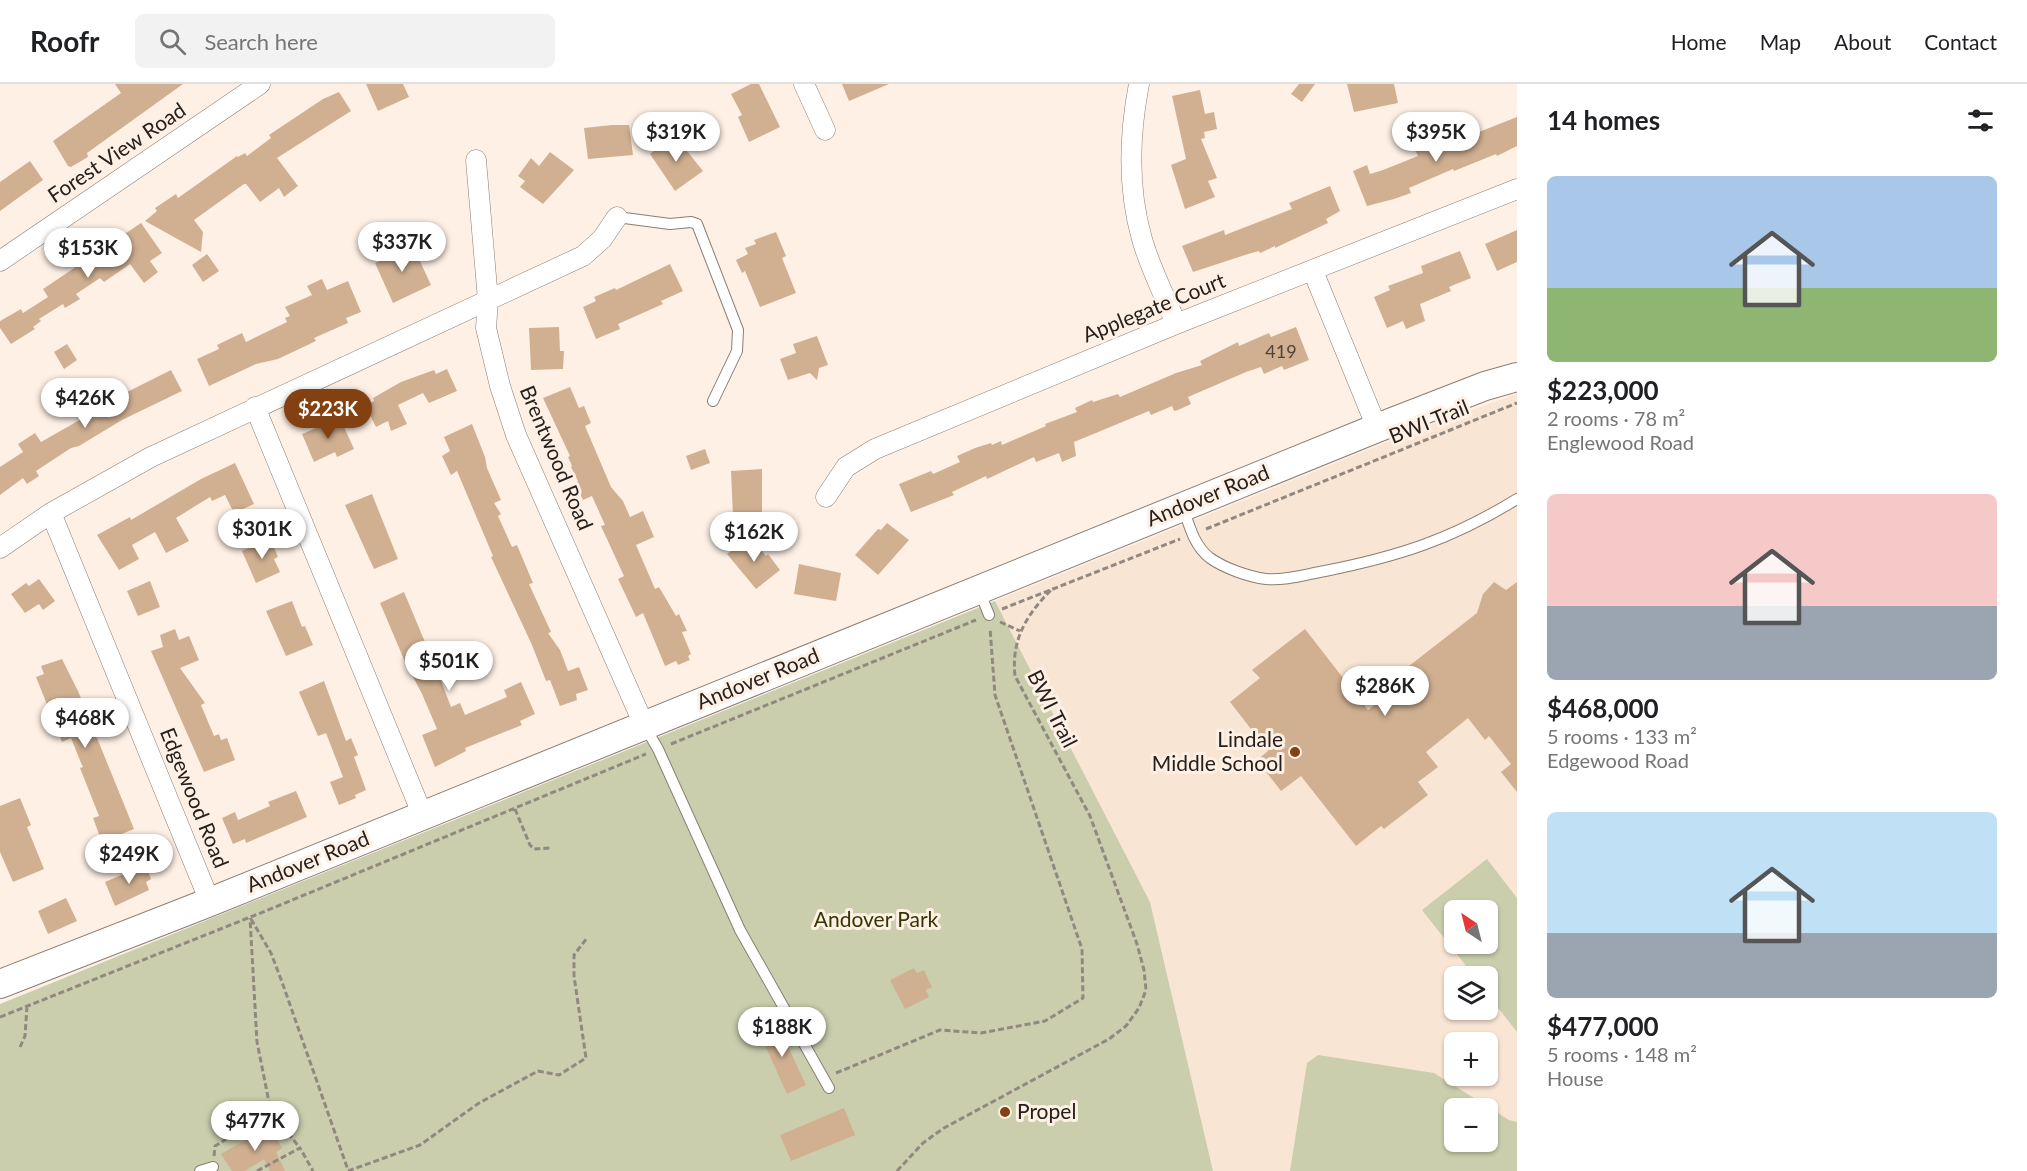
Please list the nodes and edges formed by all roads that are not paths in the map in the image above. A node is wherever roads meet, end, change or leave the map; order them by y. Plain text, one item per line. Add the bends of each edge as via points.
1 (260, 84) edge
2 (804, 84) edge
3 (1139, 84) edge
4 (825, 130) dead end
5 (476, 160) dead end
6 (1517, 189) edge
7 (617, 217) joint
8 (0, 261) edge
9 (1313, 271) junction
10 (488, 300) junction
11 (1176, 324) junction
12 (1517, 377) edge
13 (713, 402) dead end
14 (255, 407) junction
15 (1377, 428) junction
16 (825, 497) dead end
17 (1517, 499) edge
18 (1183, 506) junction
19 (51, 513) junction
20 (0, 548) edge
21 (651, 737) junction
22 (423, 816) junction
23 (210, 902) junction
24 (1, 982) edge
25 (826, 1083) road end
26 (213, 1167) road end
27 (200, 1171) edge

1 - 8 street, Forest View Road
2 - 4 street
3 - 11 street via 1131,136 1130,181 1142,239
5 - 10 street, Brentwood Road
6 - 9 street, Applegate Court
7 - 10 street via 602,240 583,256
7 - 13 lane via 697,224 738,330 737,351
9 - 11 street, Applegate Court
9 - 15 street
10 - 14 street
10 - 21 street, Brentwood Road via 486,328 516,435
11 - 16 street, Applegate Court via 875,449 846,467
12 - 15 street, Andover Road
14 - 19 street via 151,456
14 - 22 street
15 - 18 street, Andover Road
17 - 18 lane via 1441,540 1381,560 1266,579 1210,558 1192,535
18 - 21 street, Andover Road via 984,602
19 - 20 street
19 - 23 street, Edgewood Road
21 - 22 street, Andover Road
21 - 25 lane via 740,930
22 - 23 street, Andover Road
23 - 24 street, Andover Road
26 - 27 lane

